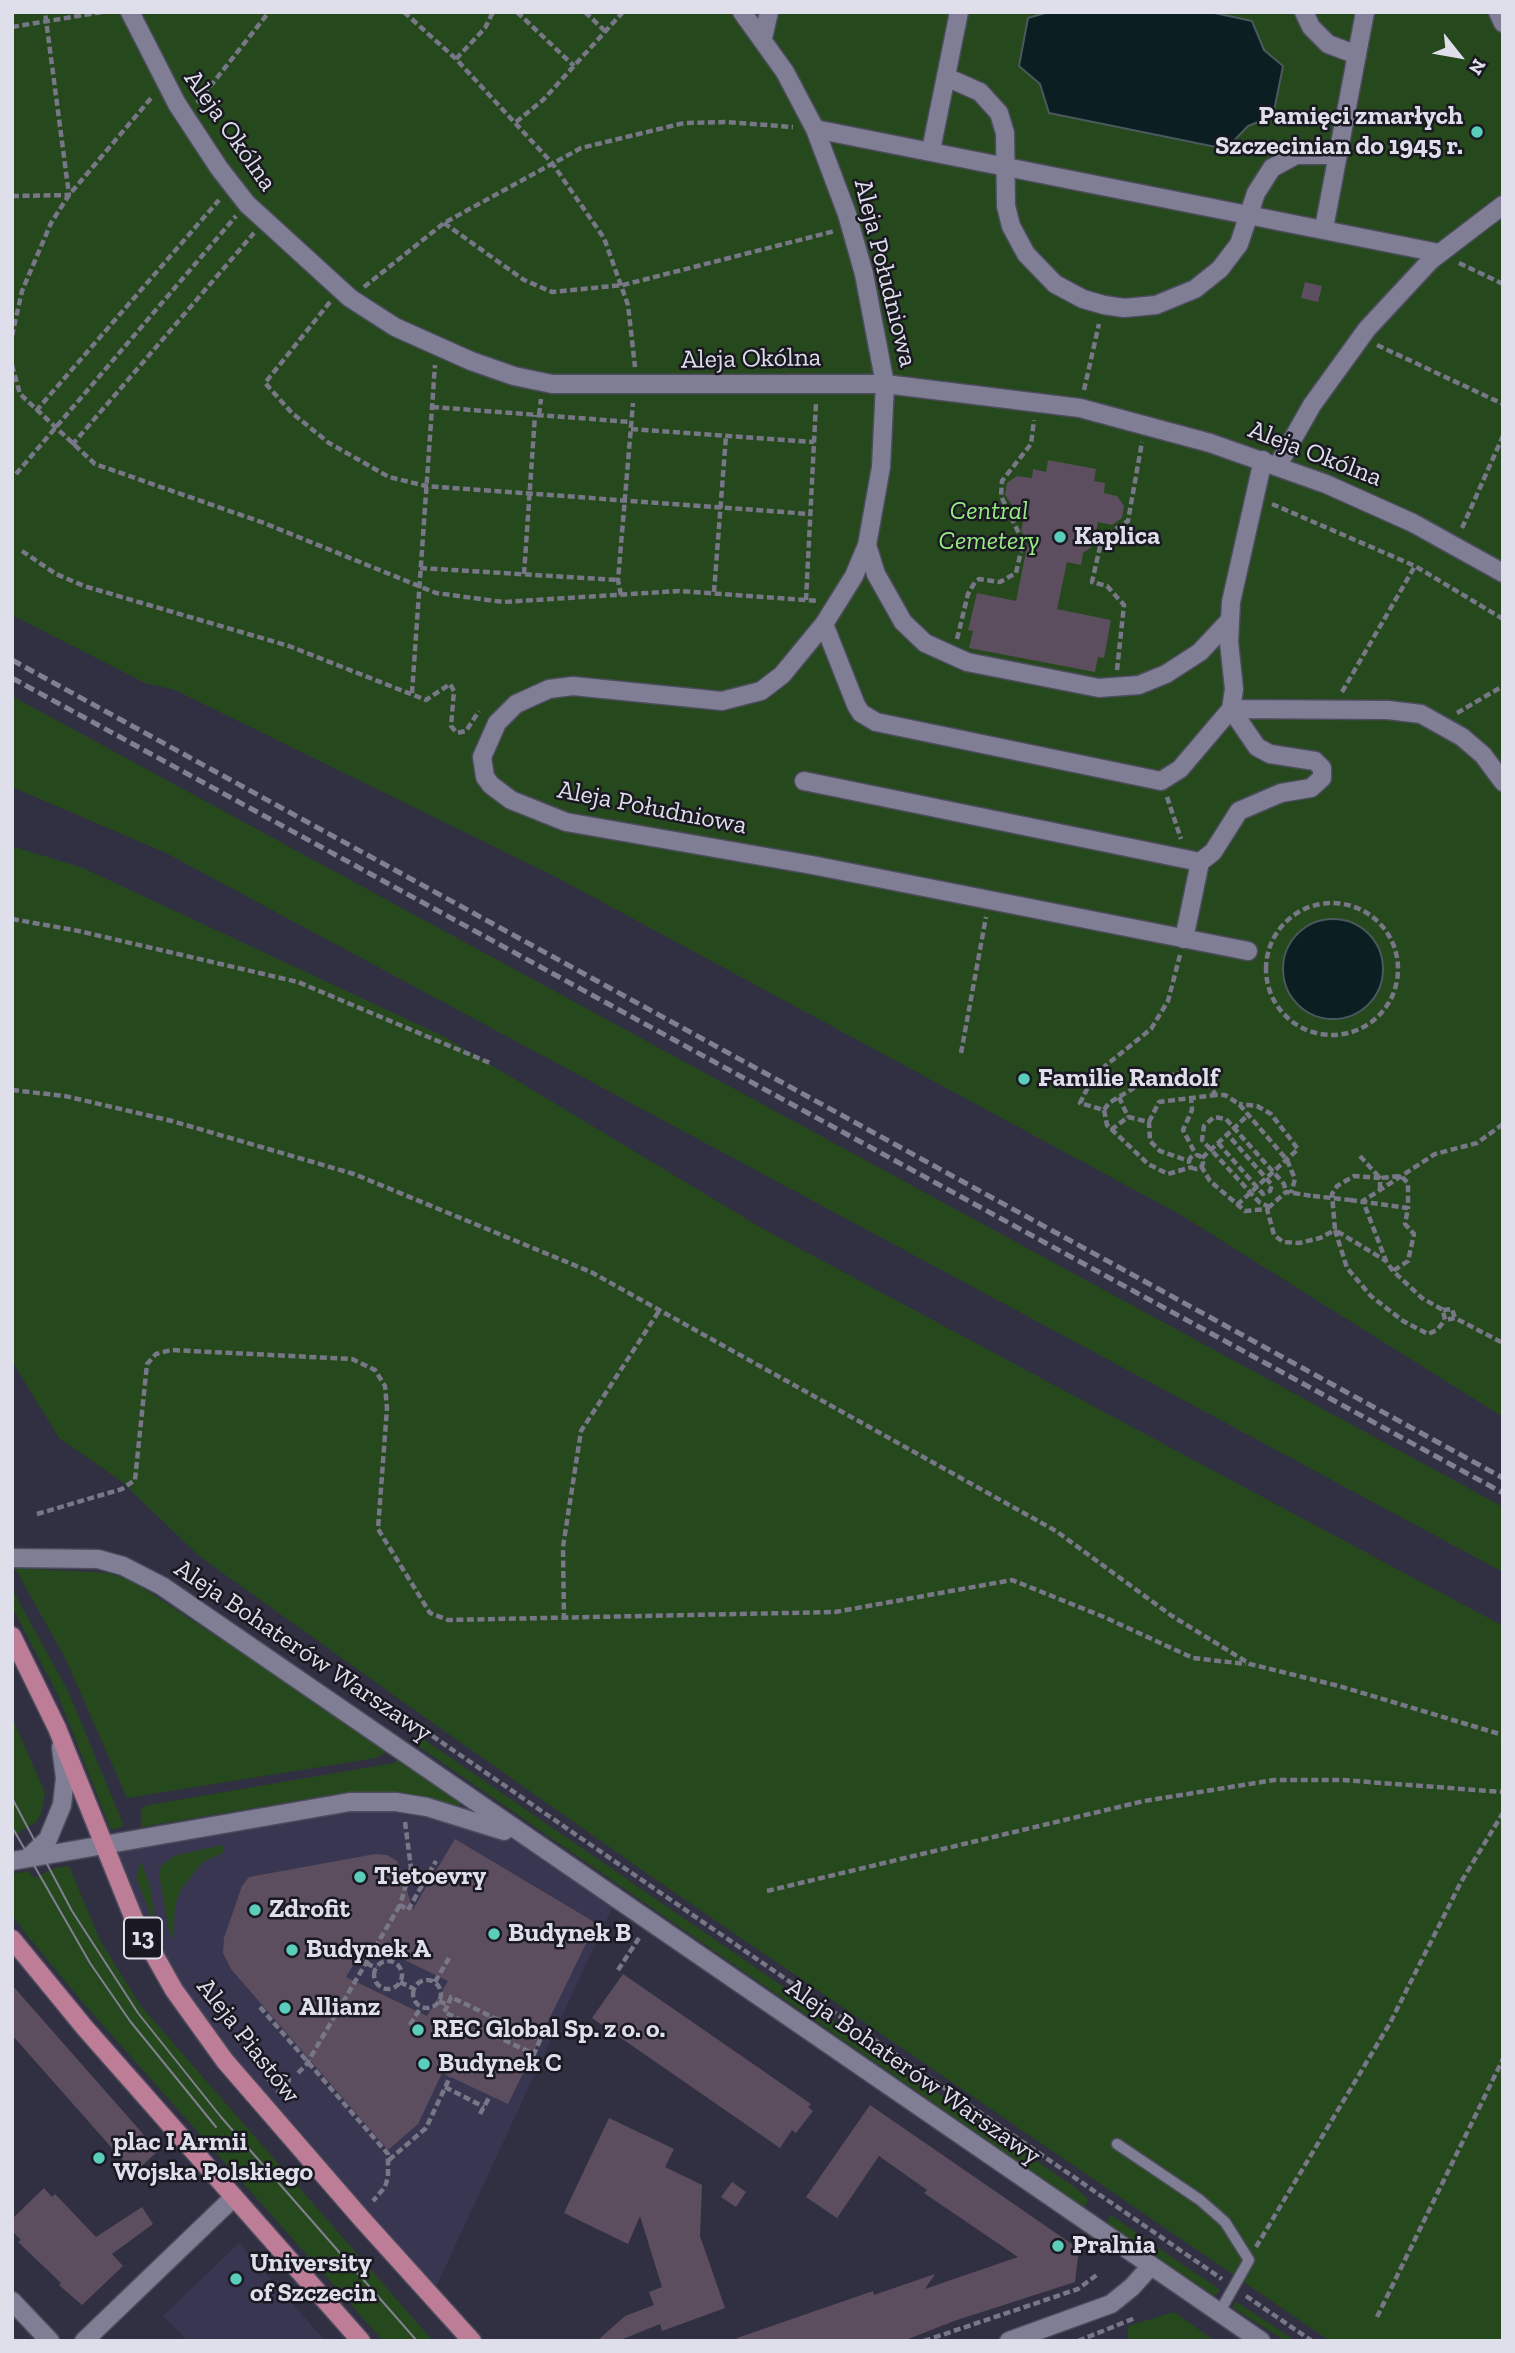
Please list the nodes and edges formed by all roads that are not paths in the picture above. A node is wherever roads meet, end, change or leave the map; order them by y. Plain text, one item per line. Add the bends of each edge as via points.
1 (130, 12) edge
2 (742, 12) edge
3 (769, 12) edge
4 (959, 12) edge
5 (1304, 12) edge
6 (1365, 12) edge
7 (1498, 12) edge
8 (1503, 23) edge
9 (763, 38) junction
10 (1357, 55) junction
11 (946, 77) junction
12 (815, 129) junction
13 (931, 150) junction
14 (1338, 155) junction
15 (1004, 165) junction
16 (1503, 205) edge
17 (1251, 214) junction
18 (1324, 228) junction
19 (1439, 253) junction
20 (885, 384) junction
21 (1270, 463) junction
22 (867, 545) junction
23 (1503, 573) edge
24 (1230, 620) junction
25 (824, 624) junction
26 (1231, 709) junction
27 (804, 781) dead end
28 (1503, 782) edge
29 (1194, 861) junction
30 (1184, 939) junction
31 (1248, 951) dead end
32 (12, 1558) edge
33 (12, 1636) edge
34 (57, 1728) junction
35 (103, 1845) junction
36 (542, 1849) junction
37 (20, 1859) edge
38 (12, 1939) edge
39 (1117, 2144) dead end
40 (234, 2197) junction
41 (1150, 2267) junction
42 (12, 2301) edge
43 (1219, 2313) junction
44 (1260, 2339) edge
45 (50, 2341) edge
46 (84, 2341) edge
47 (361, 2341) edge
48 (472, 2341) edge
49 (1009, 2341) edge

1 - 20 street, Aleja Okólna via 164,82 247,204 345,294 395,327 530,380 571,385
2 - 9 street, Aleja Południowa
3 - 9 street
4 - 11 street
5 - 10 street via 1328,44
6 - 10 street
7 - 8 street
9 - 12 street, Aleja Południowa
10 - 14 street
11 - 13 street
11 - 15 street via 972,86 994,105 1005,133
12 - 13 street
12 - 20 street, Aleja Południowa via 851,227
13 - 15 street
14 - 17 street via 1306,153 1278,162 1261,184
14 - 18 street
15 - 17 street
15 - 17 street via 1008,216 1026,254 1055,284 1104,305 1156,305 1195,289 1233,253
16 - 19 street
17 - 18 street
18 - 19 street
19 - 21 street via 1360,337
20 - 21 street, Aleja Okólna via 1080,408
20 - 22 street, Aleja Południowa via 881,467
21 - 23 street, Aleja Okólna via 1368,501
21 - 24 street via 1254,497
22 - 24 street via 876,574 903,622 925,643 953,657 1099,688 1139,685 1166,674 1200,652
22 - 25 street, Aleja Południowa
24 - 26 street
25 - 26 street via 856,705 876,722 1161,782 1180,769
25 - 30 street, Aleja Południowa via 782,675 749,696 707,700 561,686 527,697 503,717 484,747 485,776 500,793 535,812 582,825
26 - 28 street via 1401,710 1442,723 1483,755
26 - 29 street via 1257,747 1270,754 1315,761 1322,768 1322,778 1311,788 1281,793 1239,811 1213,852
27 - 29 street
29 - 30 street
30 - 31 street, Aleja Południowa
32 - 36 street, Aleja Bohaterów Warszawy via 88,1557 145,1577 400,1747
33 - 34 main road, 13
34 - 35 main road, 13
34 - 37 street via 65,1778 62,1805 48,1839
35 - 36 street, Aleja Bohaterów Warszawy via 304,1808 374,1801 413,1804 467,1817
35 - 37 street, Aleja Bohaterów Warszawy
35 - 48 main road, Aleja Piastów / 13 via 142,1936 197,2024
36 - 41 street, Aleja Bohaterów Warszawy
38 - 40 main road
39 - 43 lane via 1200,2200 1225,2222 1249,2260
40 - 46 street
40 - 47 main road
41 - 43 street, Aleja Bohaterów Warszawy
41 - 49 street via 1111,2304
42 - 45 street
43 - 44 street, Aleja Bohaterów Warszawy

